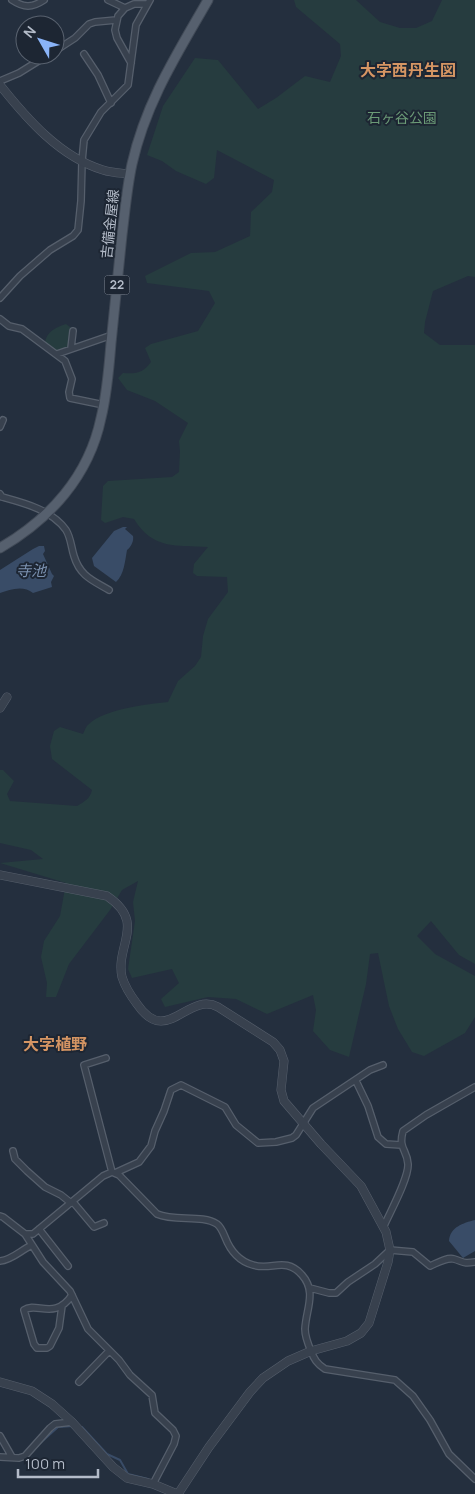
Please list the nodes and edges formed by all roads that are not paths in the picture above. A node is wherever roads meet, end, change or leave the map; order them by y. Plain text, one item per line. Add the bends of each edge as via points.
1 (12, 0) edge
2 (44, 0) edge
3 (108, 0) edge
4 (208, 0) edge
5 (149, 2) edge
6 (125, 8) junction
7 (116, 20) junction
8 (65, 44) edge
9 (84, 54) dead end
10 (131, 63) junction
11 (32, 65) edge
12 (0, 83) edge
13 (111, 103) junction
14 (82, 161) junction
15 (130, 174) junction
16 (0, 298) edge
17 (0, 319) edge
18 (73, 332) dead end
19 (112, 335) junction
20 (71, 348) junction
21 (57, 354) junction
22 (104, 405) junction
23 (3, 420) dead end
24 (0, 427) edge
25 (0, 494) edge
26 (47, 515) junction
27 (0, 548) edge
28 (109, 590) dead end
29 (7, 697) dead end
30 (0, 708) edge
31 (0, 875) edge
32 (106, 1058) dead end
33 (383, 1065) dead end
34 (356, 1081) junction
35 (475, 1087) edge
36 (302, 1123) junction
37 (401, 1145) junction
38 (13, 1151) dead end
39 (113, 1172) junction
40 (72, 1203) junction
41 (0, 1216) edge
42 (104, 1223) dead end
43 (384, 1226) junction
44 (39, 1229) junction
45 (25, 1234) junction
46 (32, 1245) junction
47 (390, 1250) junction
48 (0, 1261) edge
49 (475, 1262) edge
50 (68, 1266) dead end
51 (310, 1288) junction
52 (72, 1295) junction
53 (62, 1306) junction
54 (109, 1351) junction
55 (311, 1351) junction
56 (0, 1382) edge
57 (79, 1382) dead end
58 (72, 1422) junction
59 (0, 1436) edge
60 (0, 1457) edge
61 (12, 1457) junction
62 (475, 1479) edge
63 (153, 1484) junction
64 (177, 1494) edge

1 - 2 street via 29,7
3 - 6 street
4 - 15 main road, 吉備金屋線 / 22 via 155,95
5 - 6 street
5 - 10 street via 136,25
6 - 7 street
7 - 8 street via 89,24
7 - 10 street via 117,38
9 - 13 street
10 - 13 street via 128,85
11 - 12 street
12 - 14 street via 40,130
13 - 14 street via 101,112 84,140
14 - 15 street via 106,171
14 - 16 street via 78,230 20,276
15 - 19 main road, 吉備金屋線 / 22
17 - 21 street via 9,326 22,329
18 - 20 street
19 - 20 street
19 - 22 main road, 吉備金屋線 / 22
20 - 21 street
21 - 22 street via 65,361 72,379 70,398
22 - 26 main road, 吉備金屋線 / 22 via 86,462 69,490
23 - 24 street
25 - 26 street via 38,508
26 - 27 main road, 吉備金屋線 / 22
26 - 28 street via 65,530 82,573
29 - 30 street
31 - 36 street via 107,896 114,901 121,907 127,923 122,976 143,1013 151,1019 166,1021 194,1007 210,1004 270,1040 284,1060 281,1090 284,1101
32 - 39 street via 84,1065
33 - 34 street
34 - 36 street via 313,1108
34 - 37 street via 378,1137 386,1144
35 - 37 street via 407,1127 403,1131
36 - 39 street via 292,1138 258,1143 236,1125 225,1107 181,1085 171,1090 151,1146 139,1162
36 - 43 street via 361,1186
37 - 43 street via 408,1168
38 - 40 street via 15,1159 45,1187
39 - 40 street via 103,1176
39 - 51 street via 157,1214 215,1223 221,1228 229,1247 242,1260 260,1267 288,1265 302,1275
40 - 42 street via 94,1227
40 - 44 street
41 - 45 street
43 - 47 street
44 - 45 street via 31,1235
44 - 50 street
45 - 46 street
46 - 48 street
46 - 52 street
47 - 49 street via 414,1252 430,1266 453,1258 462,1263
47 - 51 street via 336,1293
47 - 55 street via 378,1296 364,1330 354,1338
51 - 55 street via 305,1331
52 - 53 street
52 - 54 street via 88,1329
53 - 53 street via 61,1323 50,1346 37,1348 24,1310
54 - 57 street
54 - 63 street via 152,1395 155,1413 176,1436
55 - 62 street via 316,1362 325,1368 395,1380 413,1396 449,1454
55 - 64 street via 280,1366 257,1384
56 - 58 street via 32,1391
58 - 61 street via 55,1424 25,1456
58 - 63 street via 118,1472 127,1478
59 - 61 street
60 - 61 street
63 - 64 street

